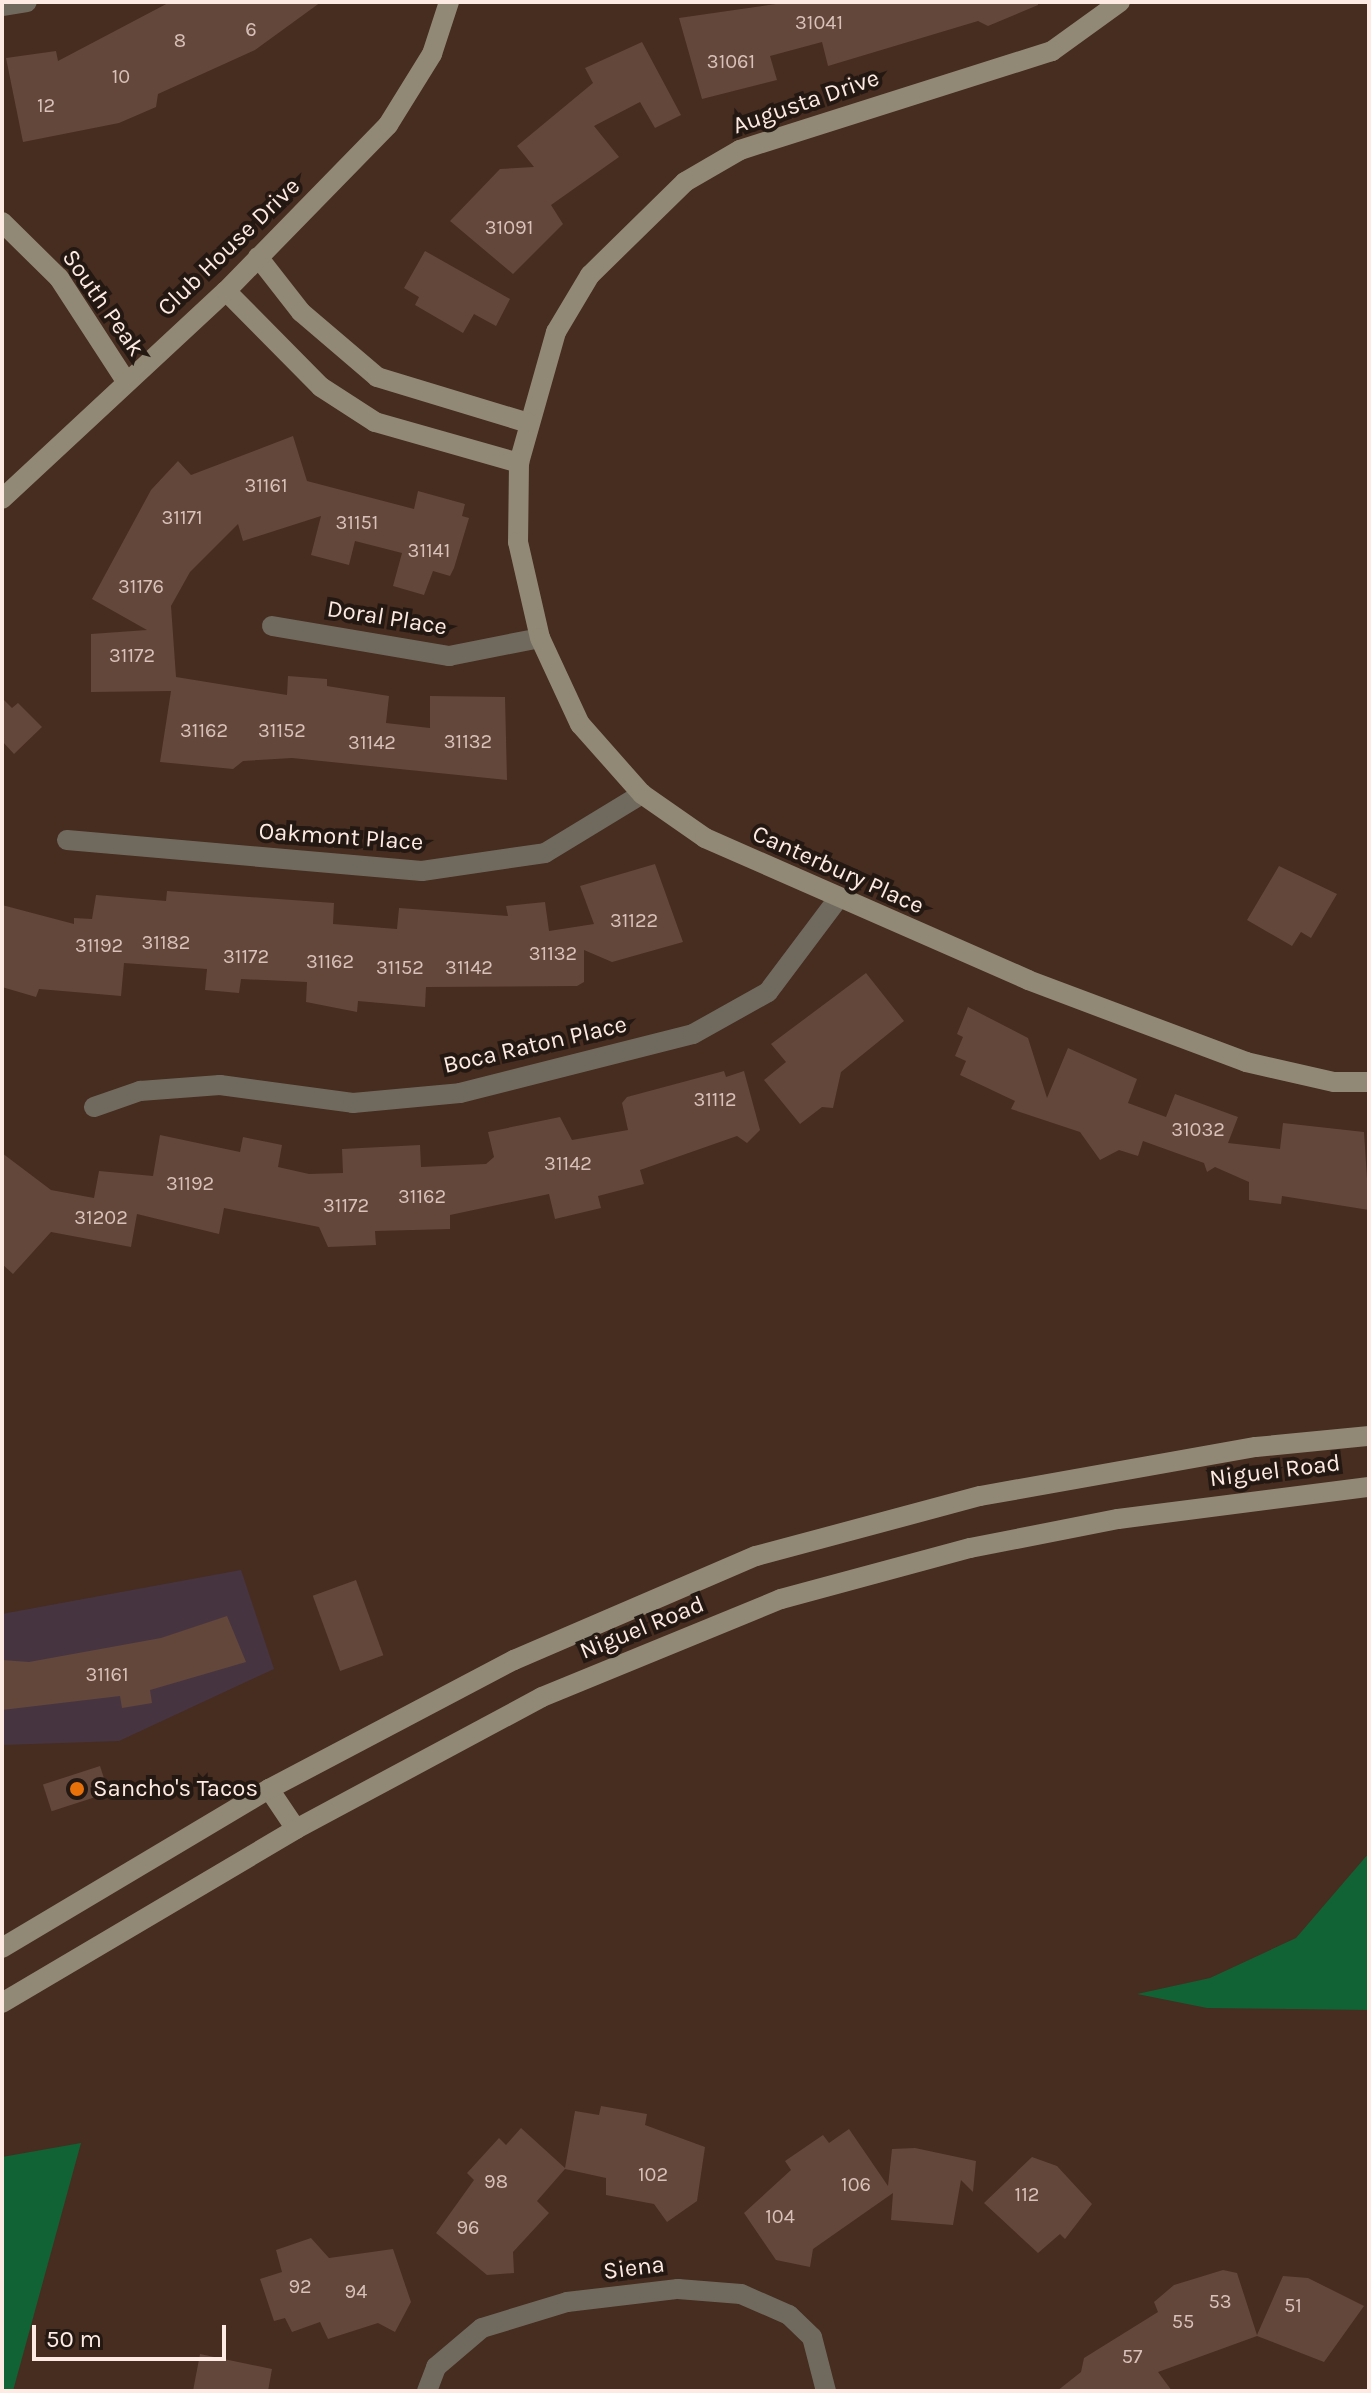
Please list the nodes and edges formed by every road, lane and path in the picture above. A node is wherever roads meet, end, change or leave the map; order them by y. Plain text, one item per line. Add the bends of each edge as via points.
1 (27, 2) edge
2 (449, 2) edge
3 (1120, 2) edge
4 (2, 6) edge
5 (2, 222) edge
6 (258, 257) junction
7 (226, 291) junction
8 (126, 381) junction
9 (528, 423) junction
10 (519, 463) junction
11 (2, 499) edge
12 (272, 626) dead end
13 (540, 638) junction
14 (642, 794) junction
15 (67, 840) dead end
16 (837, 900) junction
17 (1369, 1082) edge
18 (94, 1107) dead end
19 (1369, 1436) edge
20 (1369, 1487) edge
21 (269, 1789) junction
22 (296, 1829) junction
23 (2, 1948) edge
24 (2, 2003) edge
25 (427, 2391) edge
26 (826, 2391) edge

1 - 4 street
2 - 6 street, Club House Drive via 432,54 388,125
3 - 9 street, Augusta Drive via 1052,51 788,132 685,182 590,275 556,332
5 - 8 street, South Peak via 59,278
6 - 7 street, Club House Drive
6 - 9 street via 301,312 377,377
7 - 8 street, Club House Drive
7 - 10 street via 321,387 375,422
8 - 11 street, Club House Drive
9 - 10 street, Augusta Drive
10 - 13 street, Canterbury Place via 518,542
12 - 13 street, Doral Place via 449,656
13 - 14 street, Canterbury Place via 580,724
14 - 15 street, Oakmont Place via 545,853 422,871
14 - 16 street, Canterbury Place via 705,838
16 - 17 street, Canterbury Place via 1246,1062 1334,1082
16 - 18 street, Boca Raton Place via 768,992 693,1034 460,1093 353,1103 220,1085 140,1091
19 - 21 street, Niguel Road via 1256,1447 980,1496 756,1556 514,1660
20 - 22 street, Niguel Road via 1059,1531 781,1599 542,1697
21 - 22 street
21 - 23 street, Niguel Road
22 - 24 street, Niguel Road
25 - 26 street, Siena via 436,2367 482,2328 567,2302 678,2289 741,2294 789,2315 812,2337

